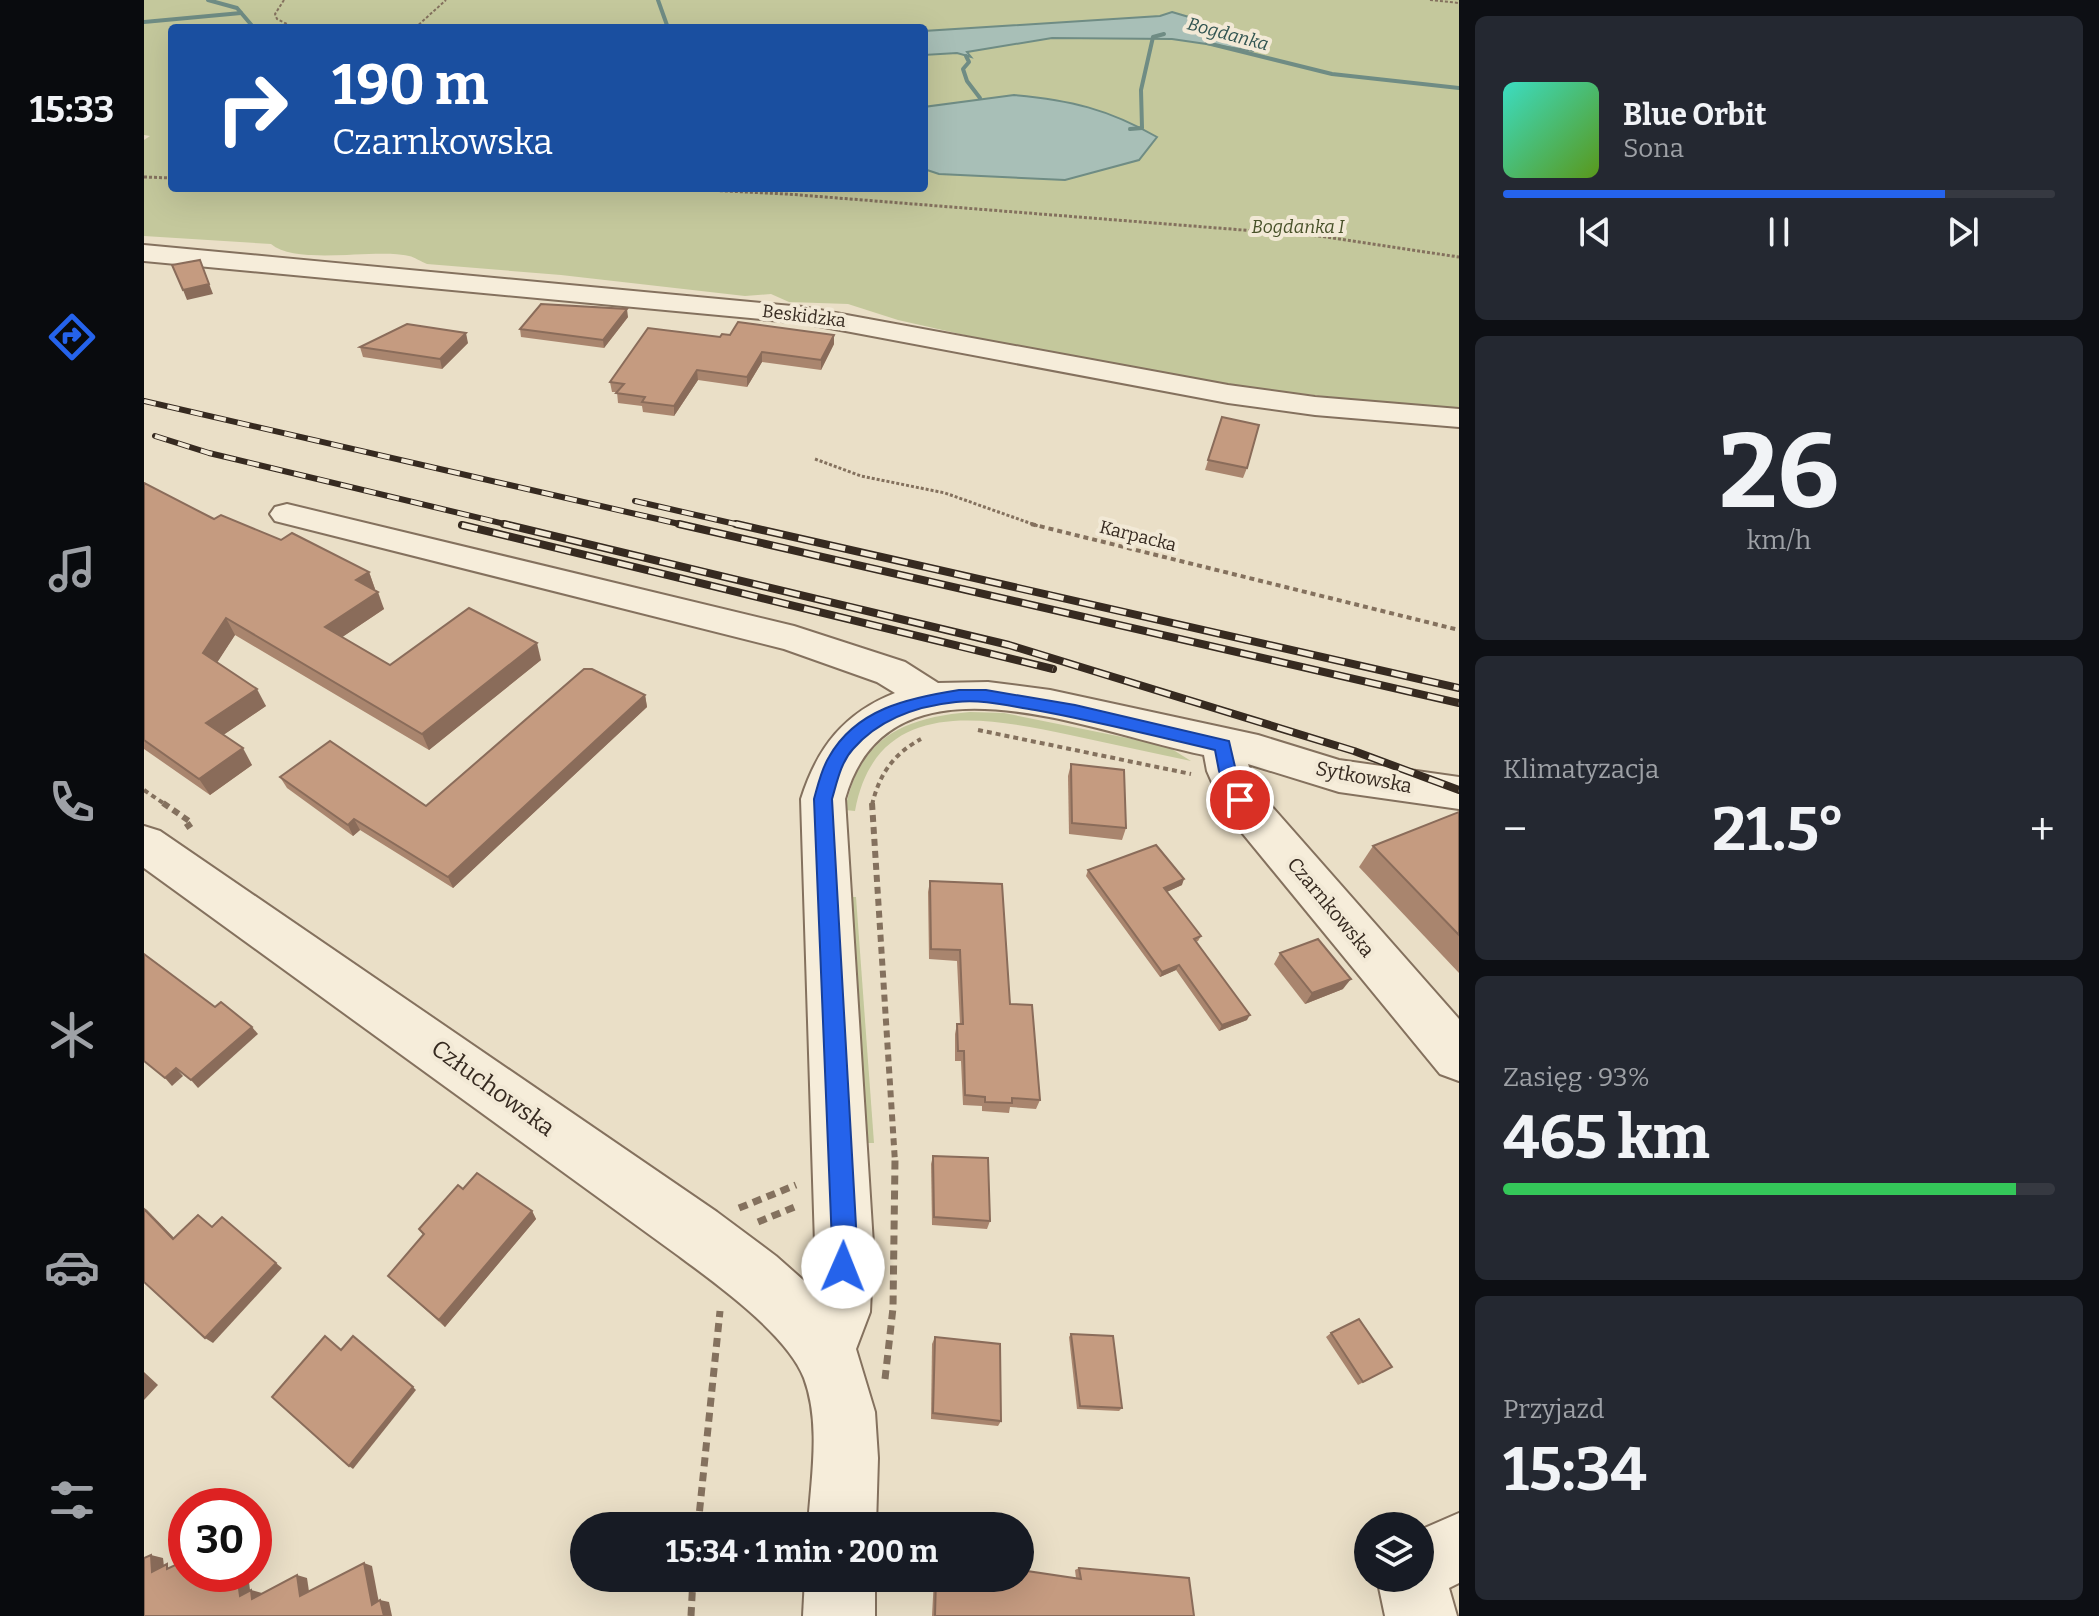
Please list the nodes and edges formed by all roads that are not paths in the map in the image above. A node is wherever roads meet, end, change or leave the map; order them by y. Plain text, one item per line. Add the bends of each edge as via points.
1 (144, 253) edge
2 (1459, 418) edge
3 (287, 514) dead end
4 (926, 723) junction
5 (1227, 763) junction
6 (1459, 793) edge
7 (144, 844) edge
8 (1459, 1057) edge
9 (824, 1351) junction
10 (843, 1512) edge
11 (1459, 1548) edge
12 (1434, 1559) edge
13 (840, 1592) edge
14 (1415, 1592) edge
15 (839, 1616) edge
16 (1421, 1616) edge

1 - 2 street, Beskidzka via 803,315 1228,394
3 - 4 street via 794,639 891,672
4 - 5 street, Sytkowska via 986,696 1022,701
4 - 9 street, Sytkowska via 889,712 857,732 835,761 823,799 844,1244 839,1312
5 - 6 street, Sytkowska via 1267,754 1337,776
5 - 8 street, Czarnkowska via 1240,800
7 - 9 street, Człuchowska via 715,1248 796,1313
9 - 10 street, Człuchowska via 841,1396
11 - 12 street
13 - 15 street
14 - 16 street

